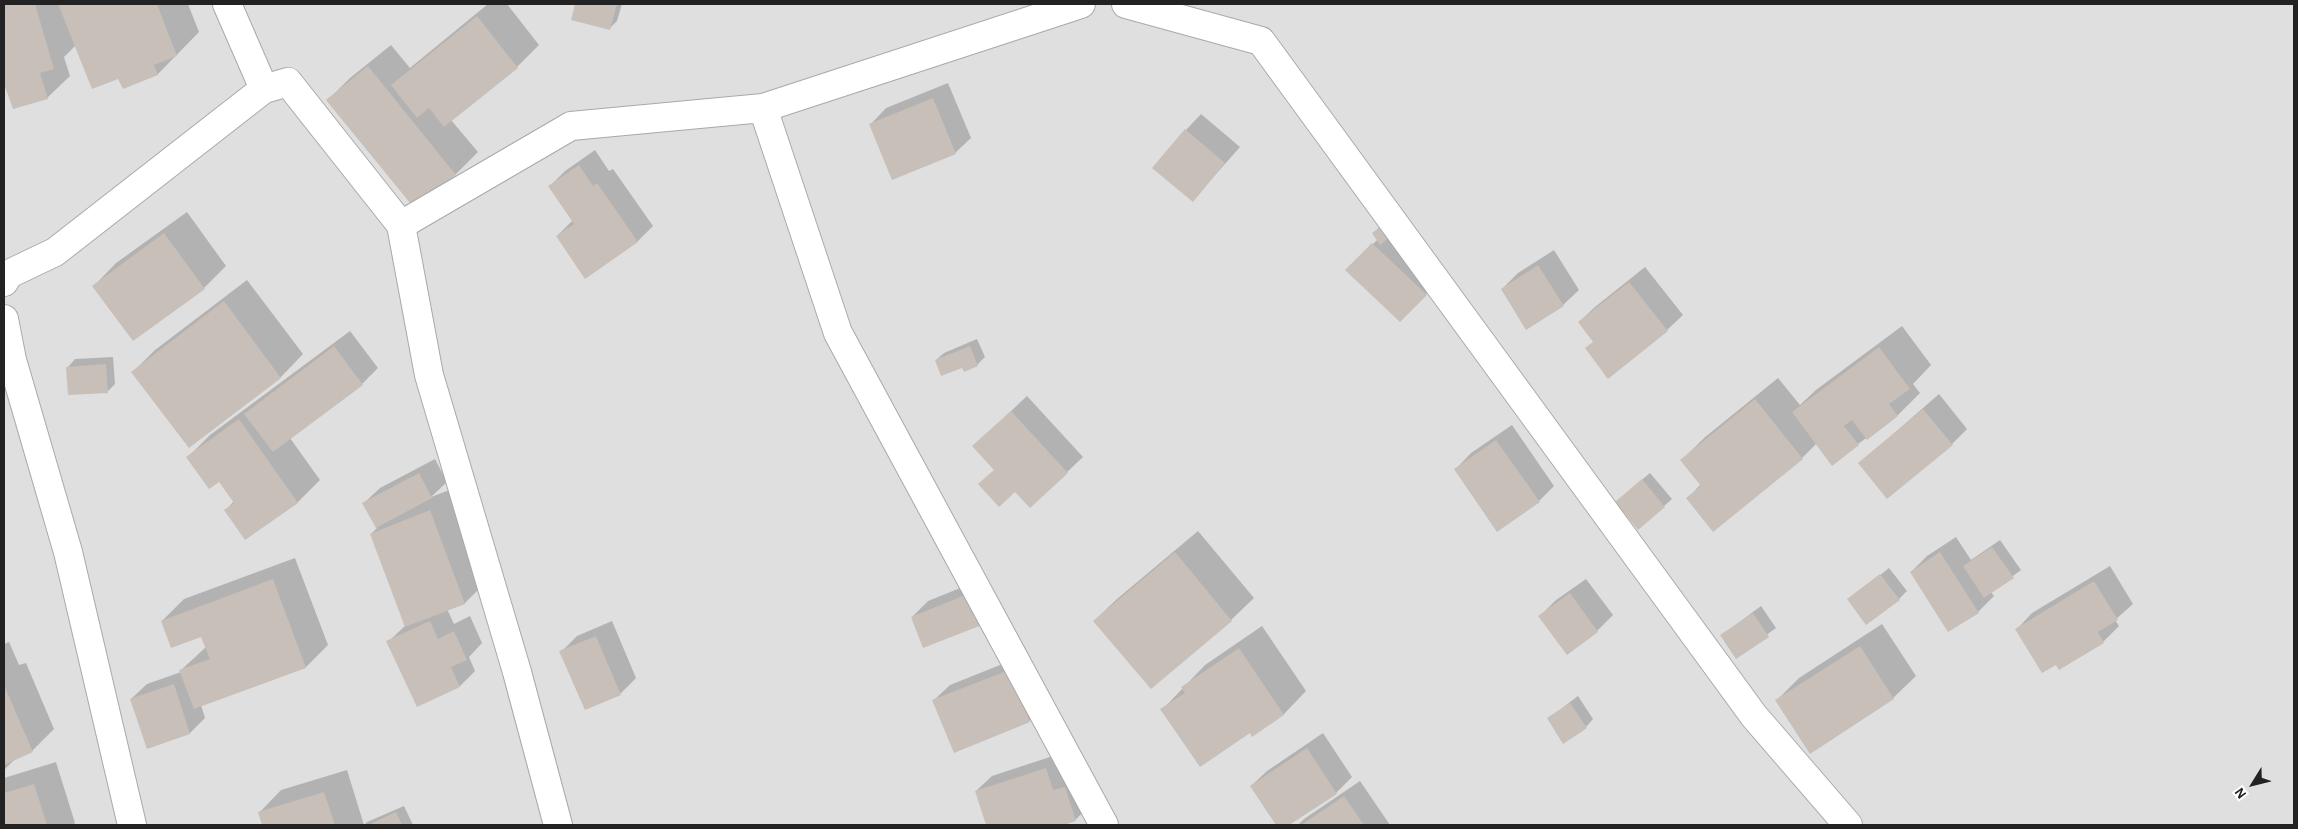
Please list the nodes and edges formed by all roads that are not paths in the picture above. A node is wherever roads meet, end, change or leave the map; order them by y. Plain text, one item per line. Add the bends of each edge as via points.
1 (227, 4) edge
2 (1081, 4) edge
3 (1126, 4) edge
4 (264, 89) junction
5 (763, 108) junction
6 (402, 225) junction
7 (4, 282) edge
8 (4, 318) edge
9 (132, 825) edge
10 (558, 825) edge
11 (1104, 825) edge
12 (1848, 825) edge

1 - 4 street
2 - 5 street
3 - 12 street via 1261,41 1754,716
4 - 6 street via 288,82
4 - 7 street via 55,252 9,274
5 - 6 street via 571,126
5 - 11 street via 838,333
6 - 10 street via 429,375 517,672
8 - 9 street via 12,360 68,552

